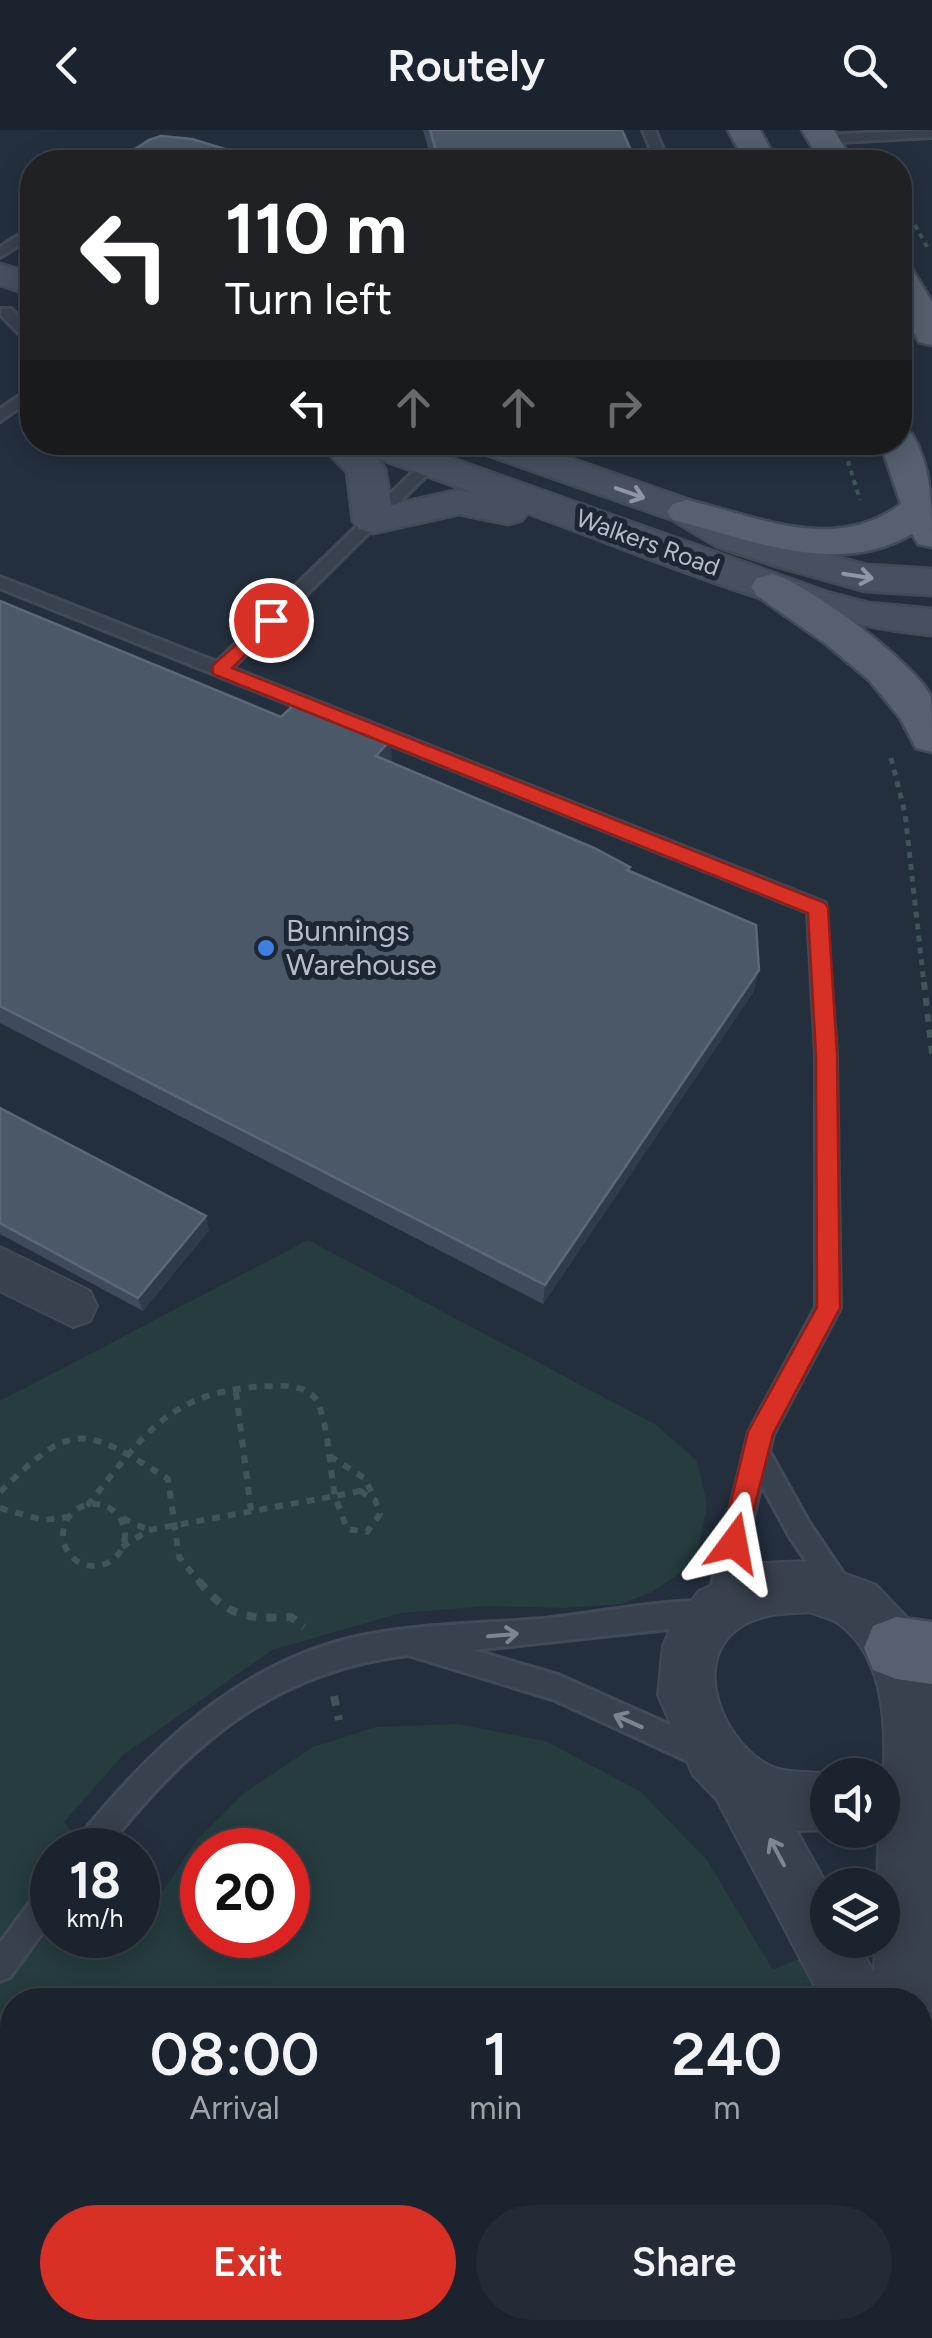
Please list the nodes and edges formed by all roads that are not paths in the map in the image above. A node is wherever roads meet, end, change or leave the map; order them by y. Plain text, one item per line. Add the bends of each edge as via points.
1 (932, 133) edge
2 (826, 144) edge
3 (912, 298) edge
4 (932, 334) edge
5 (351, 455) edge
6 (441, 455) edge
7 (444, 455) edge
8 (523, 455) edge
9 (905, 455) edge
10 (687, 512) junction
11 (928, 520) edge
12 (374, 521) junction
13 (643, 541) junction
14 (0, 582) edge
15 (932, 582) edge
16 (772, 586) junction
17 (932, 622) edge
18 (220, 670) junction
19 (932, 737) edge
20 (0, 1267) edge
21 (73, 1306) dead end
22 (755, 1449) junction
23 (850, 1601) junction
24 (718, 1609) junction
25 (406, 1643) junction
26 (914, 1651) edge
27 (895, 1755) edge
28 (727, 1770) junction
29 (810, 1804) edge
30 (104, 1828) edge
31 (30, 1926) edge
32 (0, 1967) edge
33 (849, 1988) edge
34 (904, 1988) edge

1 - 2 lane
3 - 4 main road
5 - 12 main road via 366,469
6 - 12 lane
7 - 13 main road, Walkers Road
8 -> 10 main road, Walkers Road
9 - 11 main road
10 - 11 main road via 832,542
10 -> 15 main road, Walkers Road via 732,538 842,573
12 - 13 main road via 468,503
12 - 18 lane
13 - 16 main road, Walkers Road
14 - 18 lane
16 - 17 main road, Walkers Road via 868,616
16 - 19 main road via 865,654 908,698
18 - 22 lane via 818,908 828,1308
20 - 21 street
22 - 23 lane via 799,1529
22 - 24 lane
23 - 24 street via 824,1589 782,1584 743,1592
23 - 26 street
25 -> 24 lane
24 - 28 street via 693,1642 686,1672 698,1733
28 -> 25 lane via 558,1688
25 - 30 lane via 324,1659 282,1676 174,1750
26 - 27 street
27 - 34 street via 910,1804
28 - 29 street via 770,1797
33 -> 28 street
31 - 32 lane

